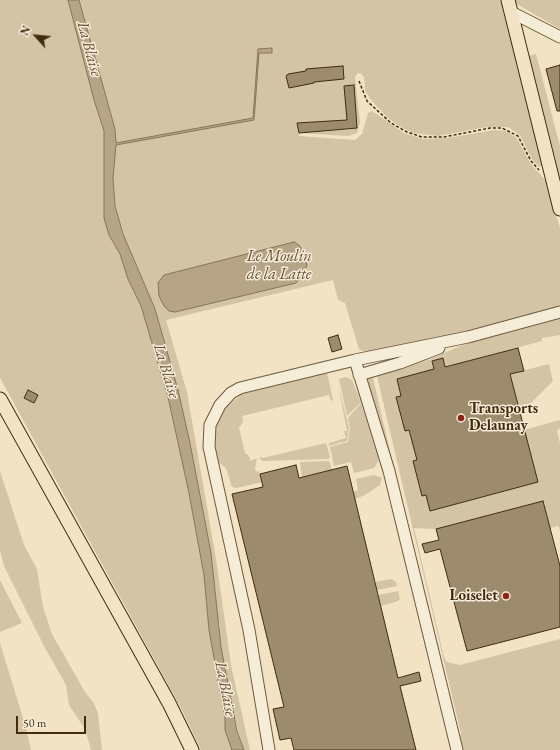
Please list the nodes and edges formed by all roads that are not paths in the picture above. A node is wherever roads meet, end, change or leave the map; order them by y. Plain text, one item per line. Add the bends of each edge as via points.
1 (509, 6) edge
2 (560, 37) edge
3 (560, 209) edge
4 (560, 312) edge
5 (468, 337) junction
6 (355, 360) junction
7 (359, 375) junction
8 (0, 399) edge
9 (192, 750) edge
10 (269, 750) edge
11 (457, 750) edge

1 - 2 lane
1 - 3 main road
4 - 5 lane
5 - 6 lane
5 - 7 lane via 400,363
6 - 7 lane
6 - 10 lane via 240,388 220,405 210,425 209,446 250,630
7 - 11 lane via 389,471
8 - 9 main road via 169,703

